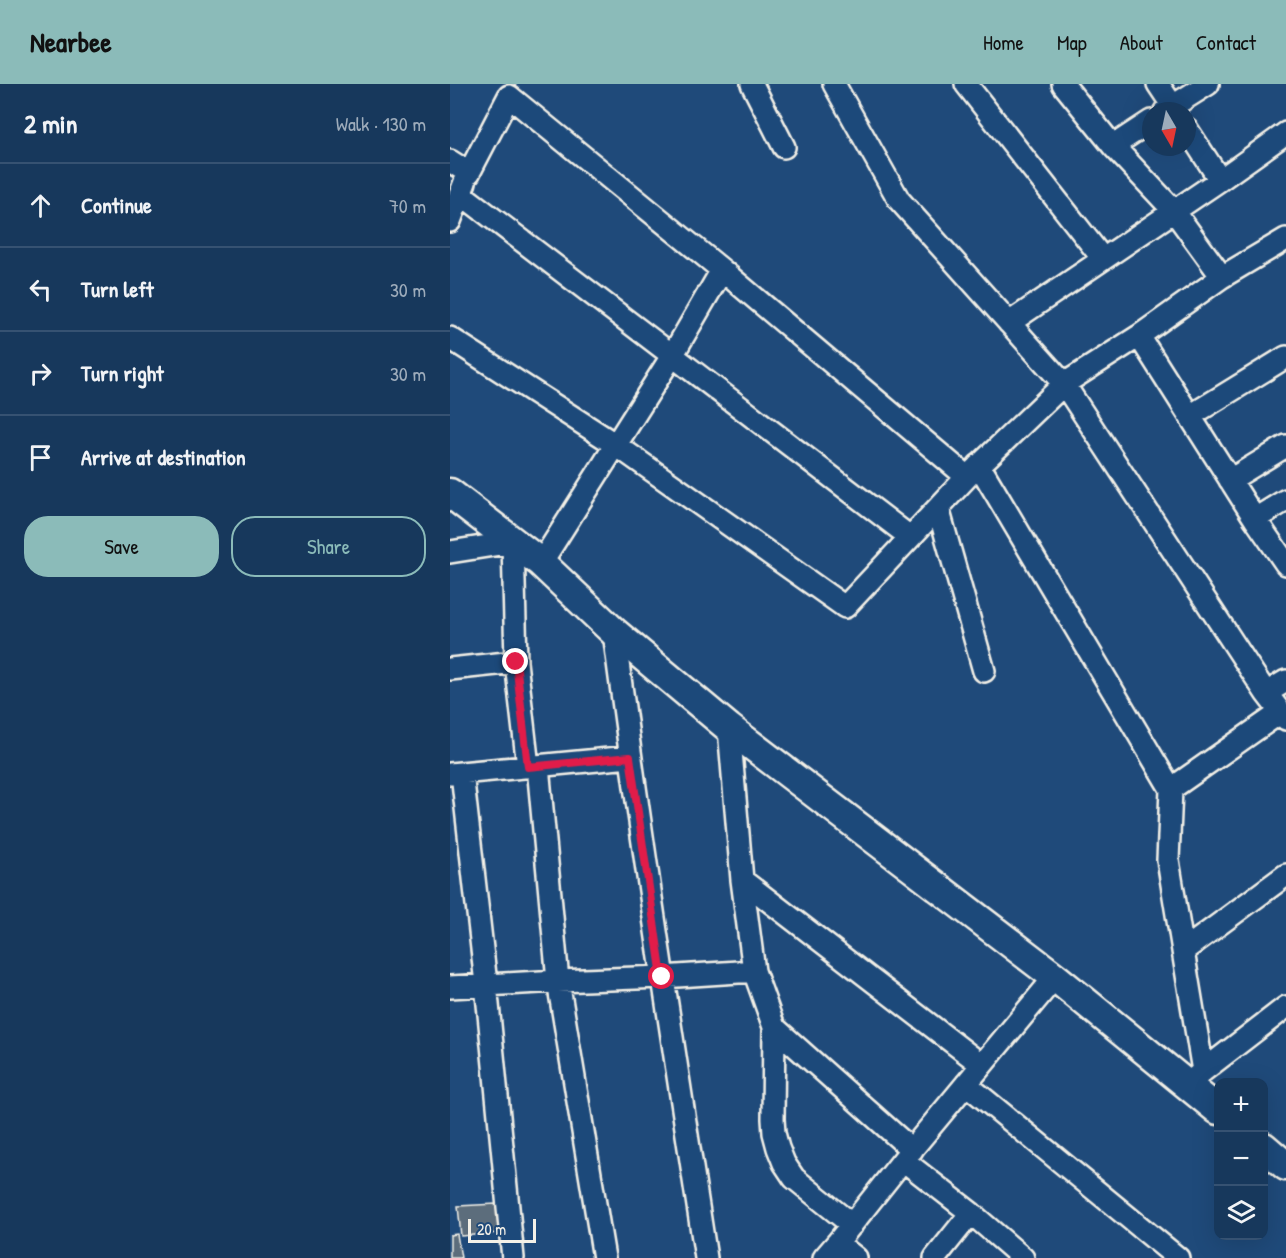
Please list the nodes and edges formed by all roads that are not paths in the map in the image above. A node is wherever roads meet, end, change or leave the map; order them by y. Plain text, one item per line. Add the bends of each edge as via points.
1 (752, 84) edge
2 (834, 84) edge
3 (966, 84) edge
4 (1063, 84) edge
5 (1158, 84) edge
6 (1208, 84) edge
7 (1167, 102) edge
8 (1181, 102) edge
9 (1142, 127) edge
10 (1286, 133) edge
11 (1196, 143) edge
12 (1113, 146) junction
13 (784, 147) dead end
14 (450, 161) edge
15 (469, 173) junction
16 (1220, 180) junction
17 (461, 194) junction
18 (1174, 211) junction
19 (450, 221) edge
20 (1286, 239) edge
21 (1103, 259) junction
22 (722, 270) junction
23 (1222, 277) junction
24 (1010, 323) junction
25 (1140, 336) junction
26 (450, 338) edge
27 (672, 356) junction
28 (1286, 357) edge
29 (1064, 384) junction
30 (1190, 416) junction
31 (616, 445) junction
32 (1286, 446) edge
33 (973, 471) junction
34 (1230, 480) junction
35 (450, 493) edge
36 (1286, 500) edge
37 (938, 508) junction
38 (1255, 519) junction
39 (910, 537) junction
40 (513, 542) junction
41 (450, 552) edge
42 (1284, 557) edge
43 (541, 562) junction
44 (614, 632) junction
45 (516, 662) junction
46 (450, 669) edge
47 (984, 671) dead end
48 (1286, 681) edge
49 (1266, 693) junction
50 (1283, 715) edge
51 (729, 728) junction
52 (630, 757) junction
53 (533, 766) junction
54 (456, 773) edge
55 (1171, 789) junction
56 (1286, 875) edge
57 (742, 880) junction
58 (1183, 951) junction
59 (754, 970) junction
60 (662, 977) junction
61 (1055, 977) junction
62 (558, 981) junction
63 (486, 984) junction
64 (450, 987) edge
65 (1286, 1007) edge
66 (774, 1027) junction
67 (982, 1065) junction
68 (1195, 1077) junction
69 (966, 1084) junction
70 (1214, 1104) edge
71 (1268, 1151) edge
72 (908, 1155) junction
73 (1286, 1166) edge
74 (971, 1213) junction
75 (852, 1225) junction
76 (830, 1251) edge
77 (513, 1258) edge
78 (604, 1258) edge
79 (706, 1258) edge
80 (856, 1258) edge
81 (935, 1258) edge
82 (1023, 1258) edge
83 (1178, 1258) edge

1 - 13 street
2 - 24 street via 899,200
3 - 21 street
4 - 12 street
5 - 7 street
6 - 8 street
9 - 12 street
10 - 16 street
11 - 16 street
12 - 18 street
14 - 15 street
15 - 17 street
15 - 22 street via 509,96
16 - 18 street
17 - 19 street
17 - 27 street
18 - 21 street
18 - 23 street
20 - 23 street
21 - 24 street
22 - 27 street
22 - 33 street
23 - 25 street
24 - 29 street
25 - 29 street
25 - 30 street
26 - 31 street
27 - 31 street
27 - 39 street
28 - 30 street
29 - 33 street
29 - 49 street
30 - 34 street
31 - 39 street via 845,607
31 - 43 street
32 - 34 street
33 - 37 street
33 - 55 street
34 - 38 street
35 - 40 street
36 - 38 street
37 - 39 street
37 - 47 street
38 - 42 street
40 - 41 street
40 - 43 street
40 - 45 street
43 - 44 street
44 - 51 street
44 - 52 street
45 - 46 street
45 - 53 street
48 - 49 street
49 - 50 street
50 - 55 street
51 - 57 street
51 - 61 street
52 - 53 street
52 - 60 street
53 - 54 street
53 - 62 street
54 - 63 street
55 - 58 street via 1168,860
56 - 58 street
57 - 59 street
57 - 67 street
58 - 68 street
59 - 60 street
59 - 66 street
60 - 62 street
60 - 79 street
61 - 67 street
61 - 68 street
62 - 63 street
62 - 78 street
63 - 64 street
63 - 77 street
65 - 68 street
66 - 72 street
66 - 75 street via 773,1119 778,1148 794,1178
67 - 69 street
68 - 70 street
69 - 72 street
69 - 83 street
71 - 73 street
72 - 74 street
72 - 75 street
74 - 81 street
74 - 82 street
75 - 76 street
76 - 80 street

